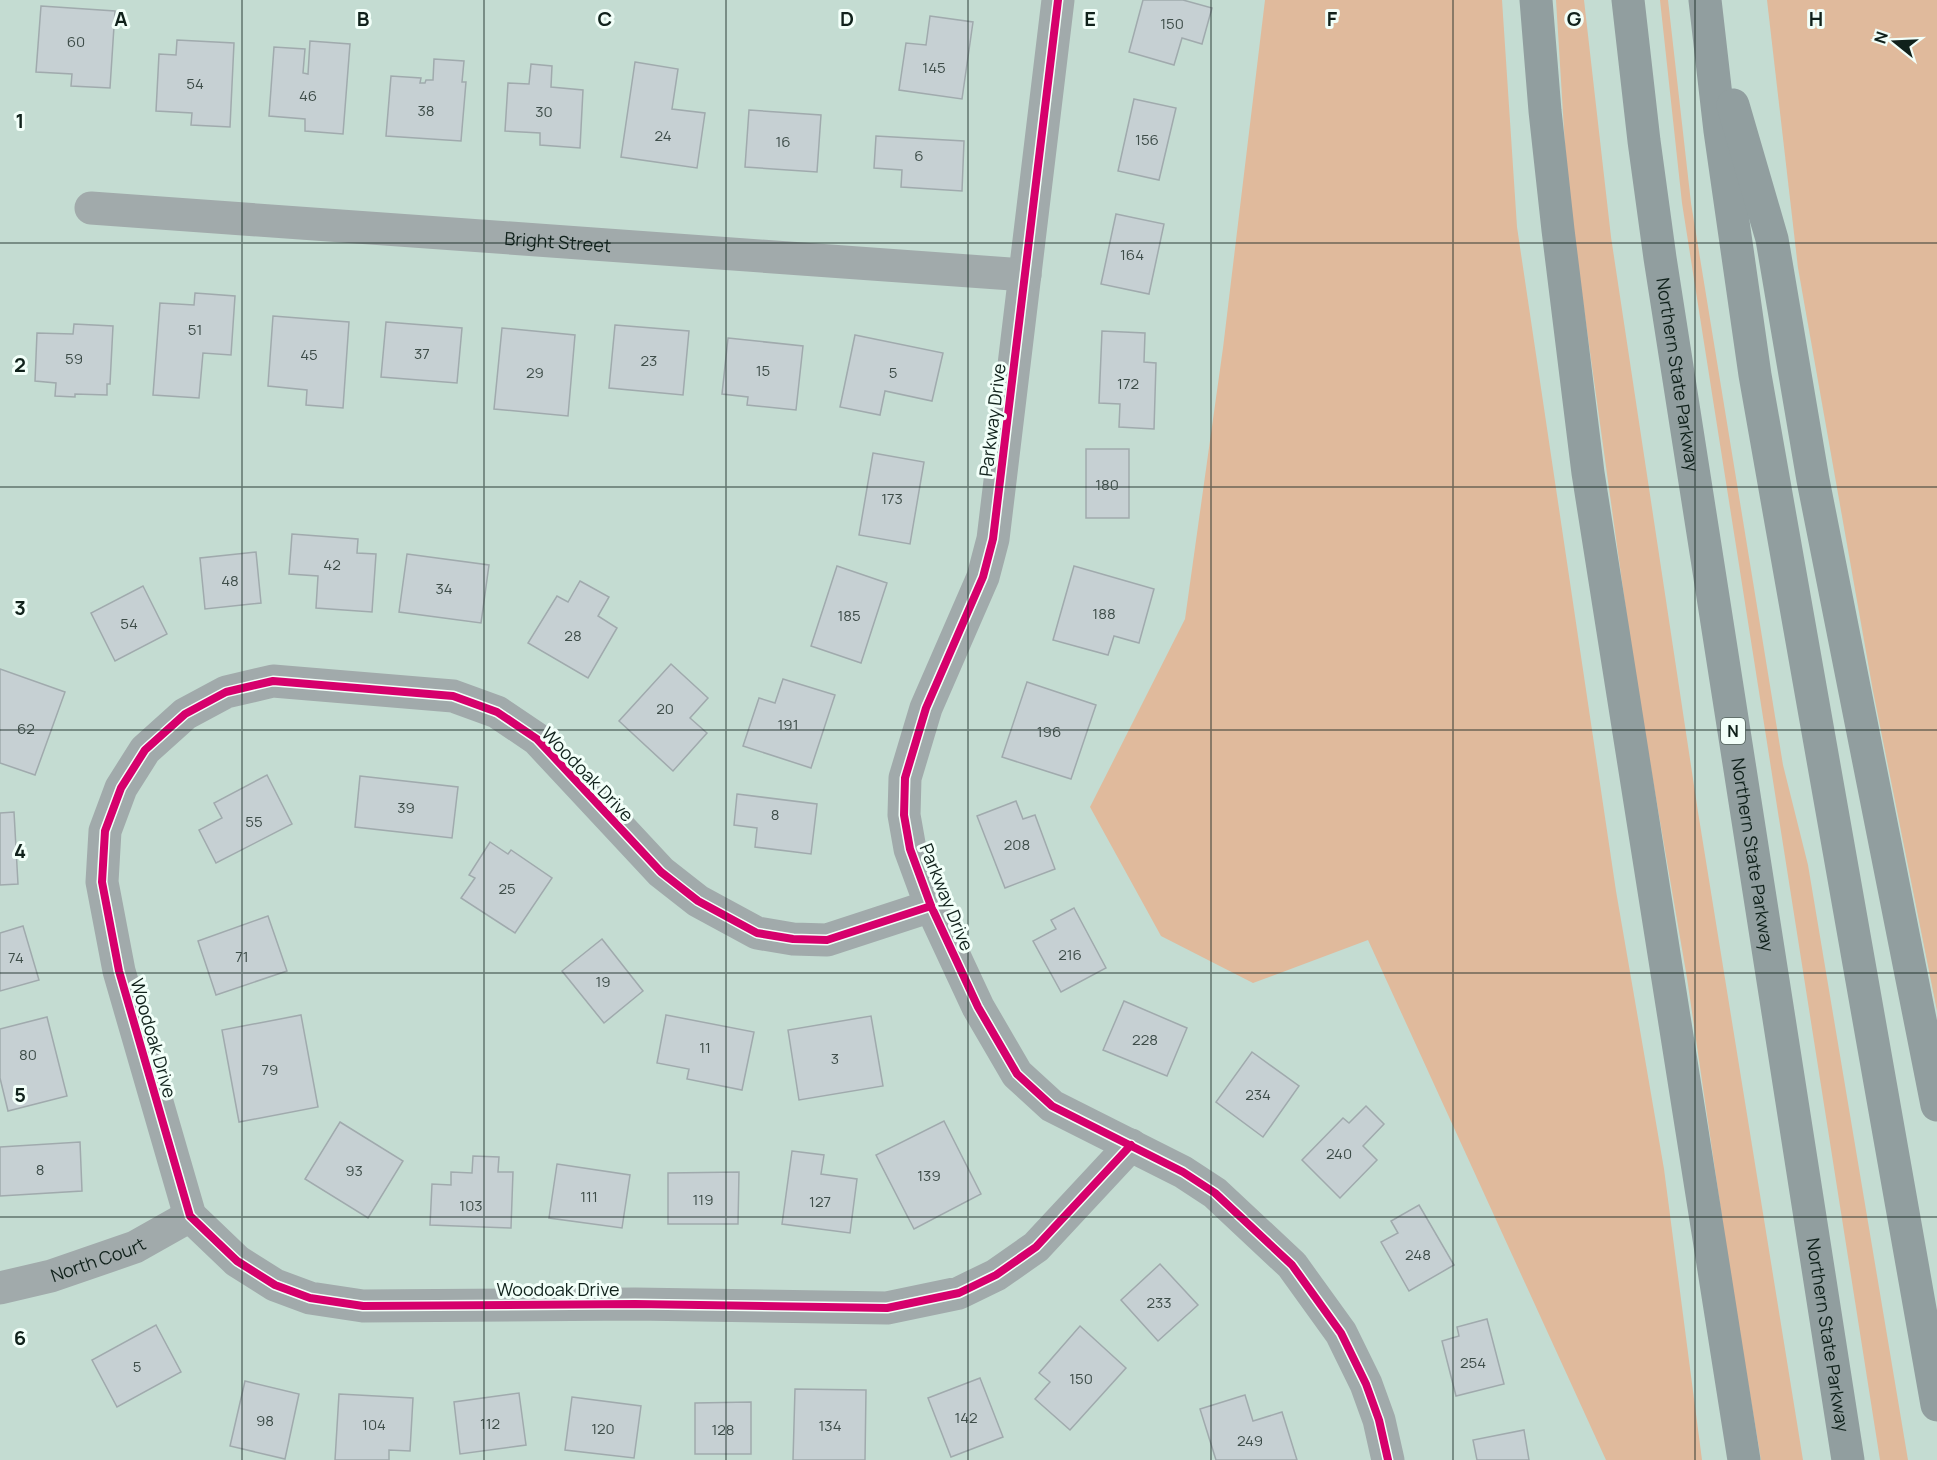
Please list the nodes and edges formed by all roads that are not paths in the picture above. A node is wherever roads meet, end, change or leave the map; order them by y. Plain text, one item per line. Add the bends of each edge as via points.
1 (1058, 0) edge
2 (1536, 0) edge
3 (1628, 0) edge
4 (1706, 5) edge
5 (91, 208) dead end
6 (1025, 275) junction
7 (931, 906) junction
8 (1937, 1105) edge
9 (1131, 1145) junction
10 (190, 1216) junction
11 (0, 1288) edge
12 (1937, 1405) edge
13 (1388, 1460) edge
14 (1744, 1460) edge
15 (1848, 1460) edge

1 - 6 street, Parkway Drive
2 - 14 highway via 1557,230 1588,473
3 - 15 highway, Northern State Parkway / N via 1663,280
4 - 8 highway via 1772,239 1813,480
4 - 12 highway via 1755,375
5 - 6 street, Bright Street
6 - 7 street, Parkway Drive via 993,540 983,577 926,708 905,778 904,815 910,849
7 - 9 street, Parkway Drive via 978,1007 1017,1074 1052,1106
7 - 10 street, Woodoak Drive via 827,940 757,933 698,901 661,872 537,739 497,712 453,696 273,681 226,692 185,714 145,750 121,788 104,841 102,882 118,971
9 - 10 street, Woodoak Drive via 1036,1247 996,1275 959,1293 887,1308 635,1304 363,1306 310,1298 276,1285 237,1261
9 - 13 street, Parkway Drive via 1215,1193 1292,1265 1341,1333 1366,1384
10 - 11 street, North Court via 135,1247 51,1276

